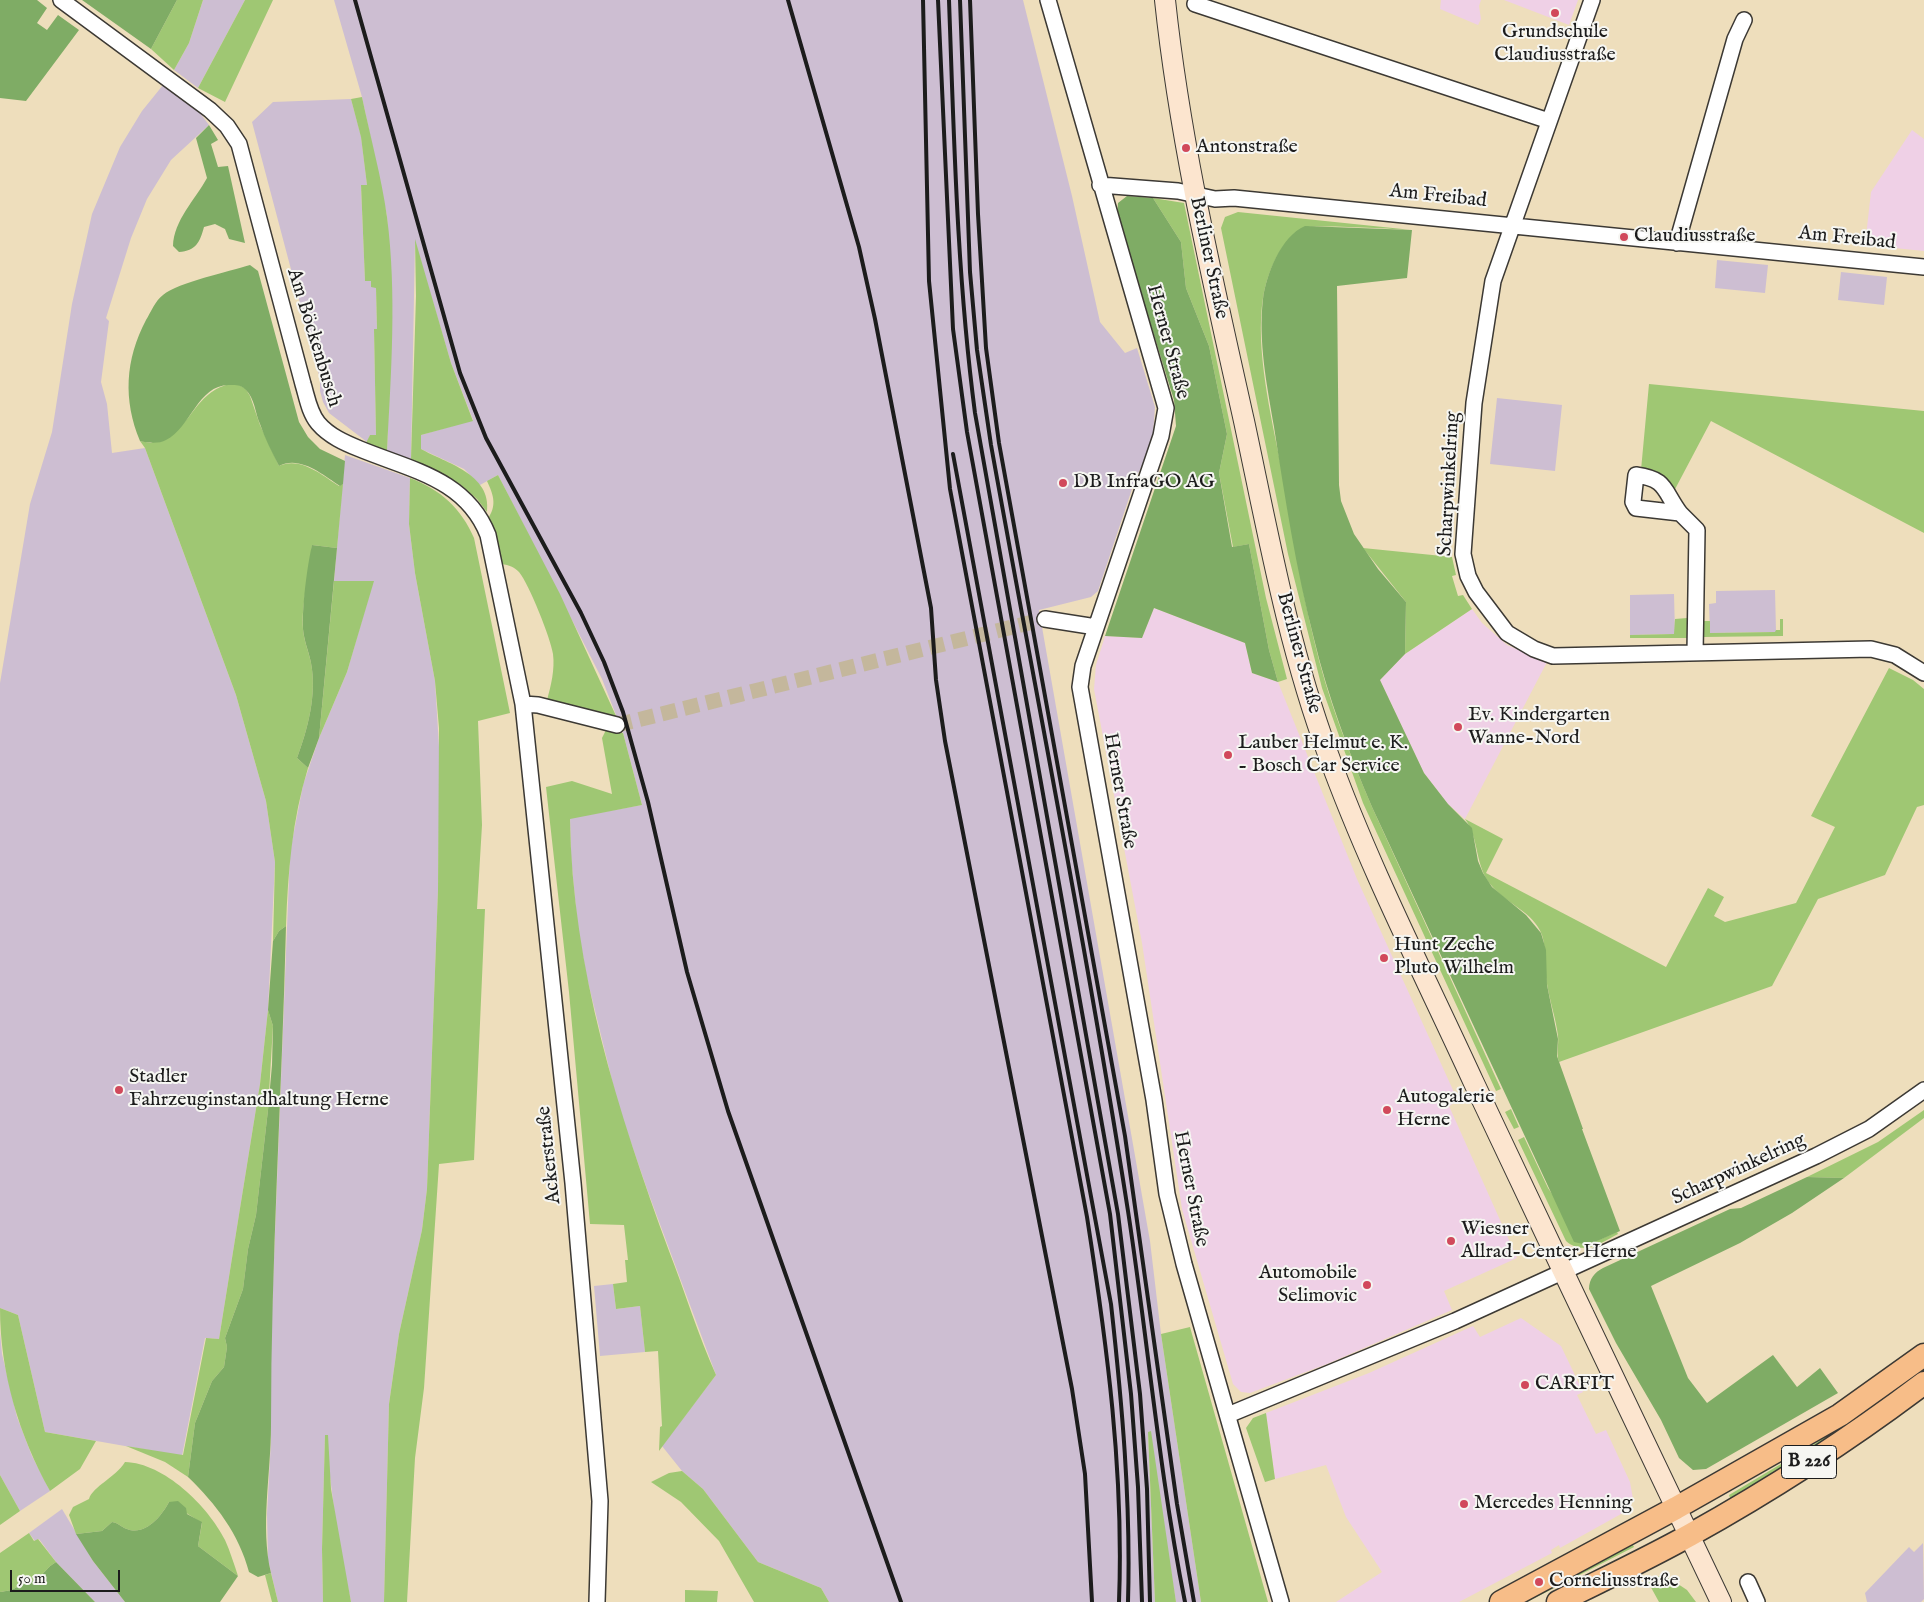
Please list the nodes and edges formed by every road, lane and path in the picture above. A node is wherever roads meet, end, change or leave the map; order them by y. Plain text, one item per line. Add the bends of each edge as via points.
1 (62, 0) edge
2 (1048, 0) edge
3 (1165, 0) edge
4 (1592, 0) edge
5 (1195, 4) dead end
6 (1744, 20) dead end
7 (1549, 121) junction
8 (1100, 185) junction
9 (1195, 194) junction
10 (1513, 225) junction
11 (1676, 243) junction
12 (1924, 267) edge
13 (1680, 513) dead end
14 (1045, 619) tunnel mouth
15 (1096, 626) junction
16 (1695, 653) junction
17 (1924, 673) edge
18 (522, 704) junction
19 (617, 725) tunnel mouth
20 (1924, 1090) edge
21 (1563, 1273) junction
22 (1924, 1355) edge
23 (1924, 1383) edge
24 (1228, 1415) junction
25 (1676, 1508) junction
26 (1689, 1536) junction
27 (1748, 1582) dead end
28 (597, 1602) edge
29 (1281, 1602) edge
30 (1501, 1602) edge
31 (1558, 1602) edge
32 (1721, 1602) edge
33 (1758, 1602) edge

1 - 18 street, Am Böckenbusch via 168,77 227,126 238,144 311,412 319,424 339,439 440,481 457,491 476,510 488,535
2 - 8 street, Herner Straße
3 - 9 main road, Berliner Straße via 1180,124
4 - 7 street
5 - 7 street
6 - 11 street via 1735,39
7 - 10 street
8 - 9 street
8 - 15 street, Herner Straße via 1166,408 1161,436
9 - 10 street, Am Freibad via 1216,199 1234,198
9 - 21 main road, Berliner Straße via 1283,604 1303,680 1328,754 1374,870
10 - 11 street, Am Freibad
10 - 16 street, Scharpwinkelring via 1493,281 1474,403 1463,554 1468,576 1507,633 1534,649 1554,656
11 - 12 street, Am Freibad
13 - 16 street via 1697,530
14 - 15 street
15 - 24 street, Herner Straße via 1083,666 1080,687 1083,707 1154,1100 1167,1194
16 - 17 street, Scharpwinkelring via 1871,649 1895,655
18 - 19 street
18 - 28 street, Ackerstraße via 573,1183 600,1491
20 - 21 street, Scharpwinkelring via 1850,1140
21 - 24 street
21 - 25 main road, Berliner Straße
22 - 25 main road, B 226 via 1840,1415
23 - 26 main road, B 226 via 1867,1426
24 - 29 street, Herner Straße
25 - 26 main road
25 - 30 main road, B 226
26 - 31 main road, B 226
26 - 32 main road
27 - 33 street

